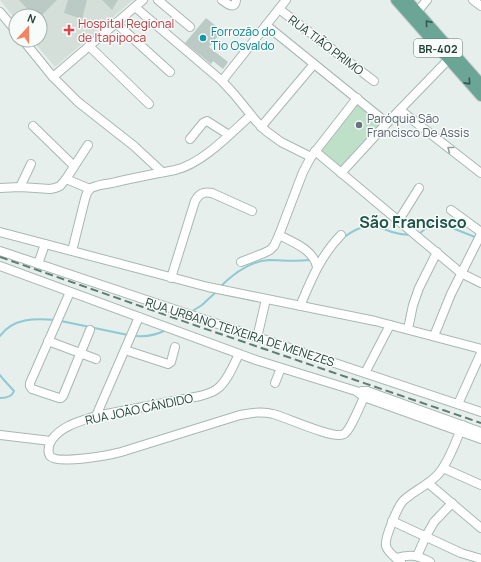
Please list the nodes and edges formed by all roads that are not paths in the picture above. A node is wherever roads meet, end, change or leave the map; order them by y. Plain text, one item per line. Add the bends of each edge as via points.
1 (143, 0) edge
2 (158, 0) edge
3 (222, 0) edge
4 (236, 0) edge
5 (286, 0) edge
6 (396, 0) edge
7 (407, 0) edge
8 (427, 0) edge
9 (473, 0) edge
10 (481, 6) edge
11 (135, 7) junction
12 (279, 9) junction
13 (418, 12) junction
14 (0, 13) edge
15 (8, 22) edge
16 (116, 23) junction
17 (266, 25) junction
18 (190, 26) dead end
19 (89, 46) junction
20 (29, 48) edge
21 (448, 60) junction
22 (314, 64) junction
23 (170, 72) dead end
24 (53, 77) junction
25 (480, 79) edge
26 (222, 81) junction
27 (374, 81) dead end
28 (481, 96) edge
29 (357, 98) junction
30 (149, 104) dead end
31 (400, 110) junction
32 (251, 115) junction
33 (387, 123) junction
34 (33, 126) dead end
35 (261, 127) junction
36 (229, 135) junction
37 (190, 139) dead end
38 (88, 145) dead end
39 (313, 154) junction
40 (31, 164) dead end
41 (74, 166) junction
42 (162, 172) junction
43 (341, 173) junction
44 (481, 173) edge
45 (66, 179) junction
46 (20, 187) junction
47 (0, 188) edge
48 (419, 188) dead end
49 (90, 189) junction
50 (451, 210) dead end
51 (252, 211) dead end
52 (398, 220) junction
53 (0, 232) edge
54 (481, 233) edge
55 (279, 235) junction
56 (342, 235) dead end
57 (45, 244) junction
58 (0, 251) edge
59 (72, 251) junction
60 (437, 252) junction
61 (241, 262) dead end
62 (38, 264) junction
63 (0, 266) edge
64 (318, 267) junction
65 (461, 273) junction
66 (171, 278) junction
67 (481, 282) edge
68 (70, 292) junction
69 (266, 299) junction
70 (300, 306) junction
71 (139, 317) junction
72 (390, 325) junction
73 (408, 329) junction
74 (90, 330) dead end
75 (434, 336) junction
76 (257, 338) junction
77 (48, 342) junction
78 (175, 347) dead end
79 (481, 349) edge
80 (125, 350) junction
81 (81, 353) junction
82 (481, 353) edge
83 (239, 354) junction
84 (96, 359) dead end
85 (281, 368) junction
86 (365, 373) junction
87 (275, 384) dead end
88 (365, 394) junction
89 (458, 404) junction
90 (481, 412) edge
91 (96, 416) junction
92 (462, 428) junction
93 (481, 432) edge
94 (0, 436) edge
95 (481, 439) edge
96 (51, 441) junction
97 (443, 468) junction
98 (428, 483) junction
99 (481, 485) edge
100 (452, 503) junction
101 (392, 522) junction
102 (480, 525) edge
103 (426, 536) junction
104 (417, 556) junction
105 (467, 559) edge
106 (481, 559) edge
107 (398, 560) edge
108 (430, 562) edge

1 - 11 street
2 - 18 street
3 - 4 street via 231,6
5 - 12 street
6 - 21 main road, BR-402
7 - 13 main road, BR-402
8 - 13 street
9 - 10 street
11 - 16 street
11 - 26 street
12 - 17 street
12 - 27 street, RUA TIÃO PRIMO
25 -> 13 main road, BR-402
14 - 15 street
16 - 19 street
16 - 23 street
17 - 22 street
17 - 26 street
19 - 24 street
19 - 30 street
20 - 24 street
21 -> 28 main road, BR-402
21 - 31 street
22 - 29 street
22 - 35 street
24 - 42 street via 78,102 134,146
26 - 32 street
29 - 33 street
29 - 39 street
31 - 33 street
44 -> 31 street
32 - 35 street
32 - 36 street
33 - 43 street
34 - 41 street
35 - 39 street via 281,142
36 - 37 street via 207,121
36 - 42 street via 194,163
38 - 41 street
39 - 43 street
39 - 55 street via 303,172
40 - 46 street
41 - 45 street
42 - 49 street
43 - 52 street
45 - 46 street via 60,186 50,189
45 - 49 street
46 - 47 street
48 - 52 street
49 - 59 street via 85,199
50 - 54 street
51 - 66 street via 212,193 198,196
52 - 60 street
53 - 57 street
54 - 65 street
55 - 61 street via 270,250
55 - 64 street via 310,254
56 - 64 street
57 - 59 street
57 - 62 street
58 - 62 street, RUA URBANO TEIXEIRA DE MENEZES
59 - 66 street
60 - 65 street
60 - 73 street via 419,288
62 - 76 street, RUA URBANO TEIXEIRA DE MENEZES
63 - 68 street, RUA URBANO TEIXEIRA DE MENEZES
64 - 70 street
65 - 67 street
65 - 75 street
66 - 69 street
68 - 71 street, RUA URBANO TEIXEIRA DE MENEZES
68 - 77 street
69 - 70 street
69 - 76 street
70 - 72 street
71 - 80 street
71 - 83 street, RUA URBANO TEIXEIRA DE MENEZES
72 - 73 street
72 - 86 street
73 - 75 street
74 - 81 street
75 - 79 street
76 - 86 street, RUA URBANO TEIXEIRA DE MENEZES
77 - 81 street
77 - 81 street via 30,388 56,398 61,398 65,394
78 - 80 street via 171,362 168,364
80 - 91 street
81 - 84 street
82 - 89 street
83 - 85 street, RUA URBANO TEIXEIRA DE MENEZES
83 - 91 street, RUA JOÃO CÂNDIDO via 224,381 210,393
85 - 87 street
85 - 88 street, RUA URBANO TEIXEIRA DE MENEZES
86 - 89 street, RUA URBANO TEIXEIRA DE MENEZES
88 - 92 street, RUA URBANO TEIXEIRA DE MENEZES
88 - 96 street via 350,427 340,436 273,413 260,412 240,415 102,456 52,458 48,452
89 - 90 street, RUA URBANO TEIXEIRA DE MENEZES
91 - 96 street, RUA JOÃO CÂNDIDO via 64,429
92 - 93 street, RUA URBANO TEIXEIRA DE MENEZES
92 - 95 street, RUA URBANO TEIXEIRA DE MENEZES
92 - 97 street
94 - 96 street
97 - 98 street
97 - 99 street
98 - 100 street
98 - 101 street via 402,502
100 - 102 street
100 - 103 street via 434,522
101 - 103 street
101 - 107 street via 386,544
103 - 104 street
103 - 105 street
104 - 107 street via 408,555
104 - 108 street
105 - 106 street

